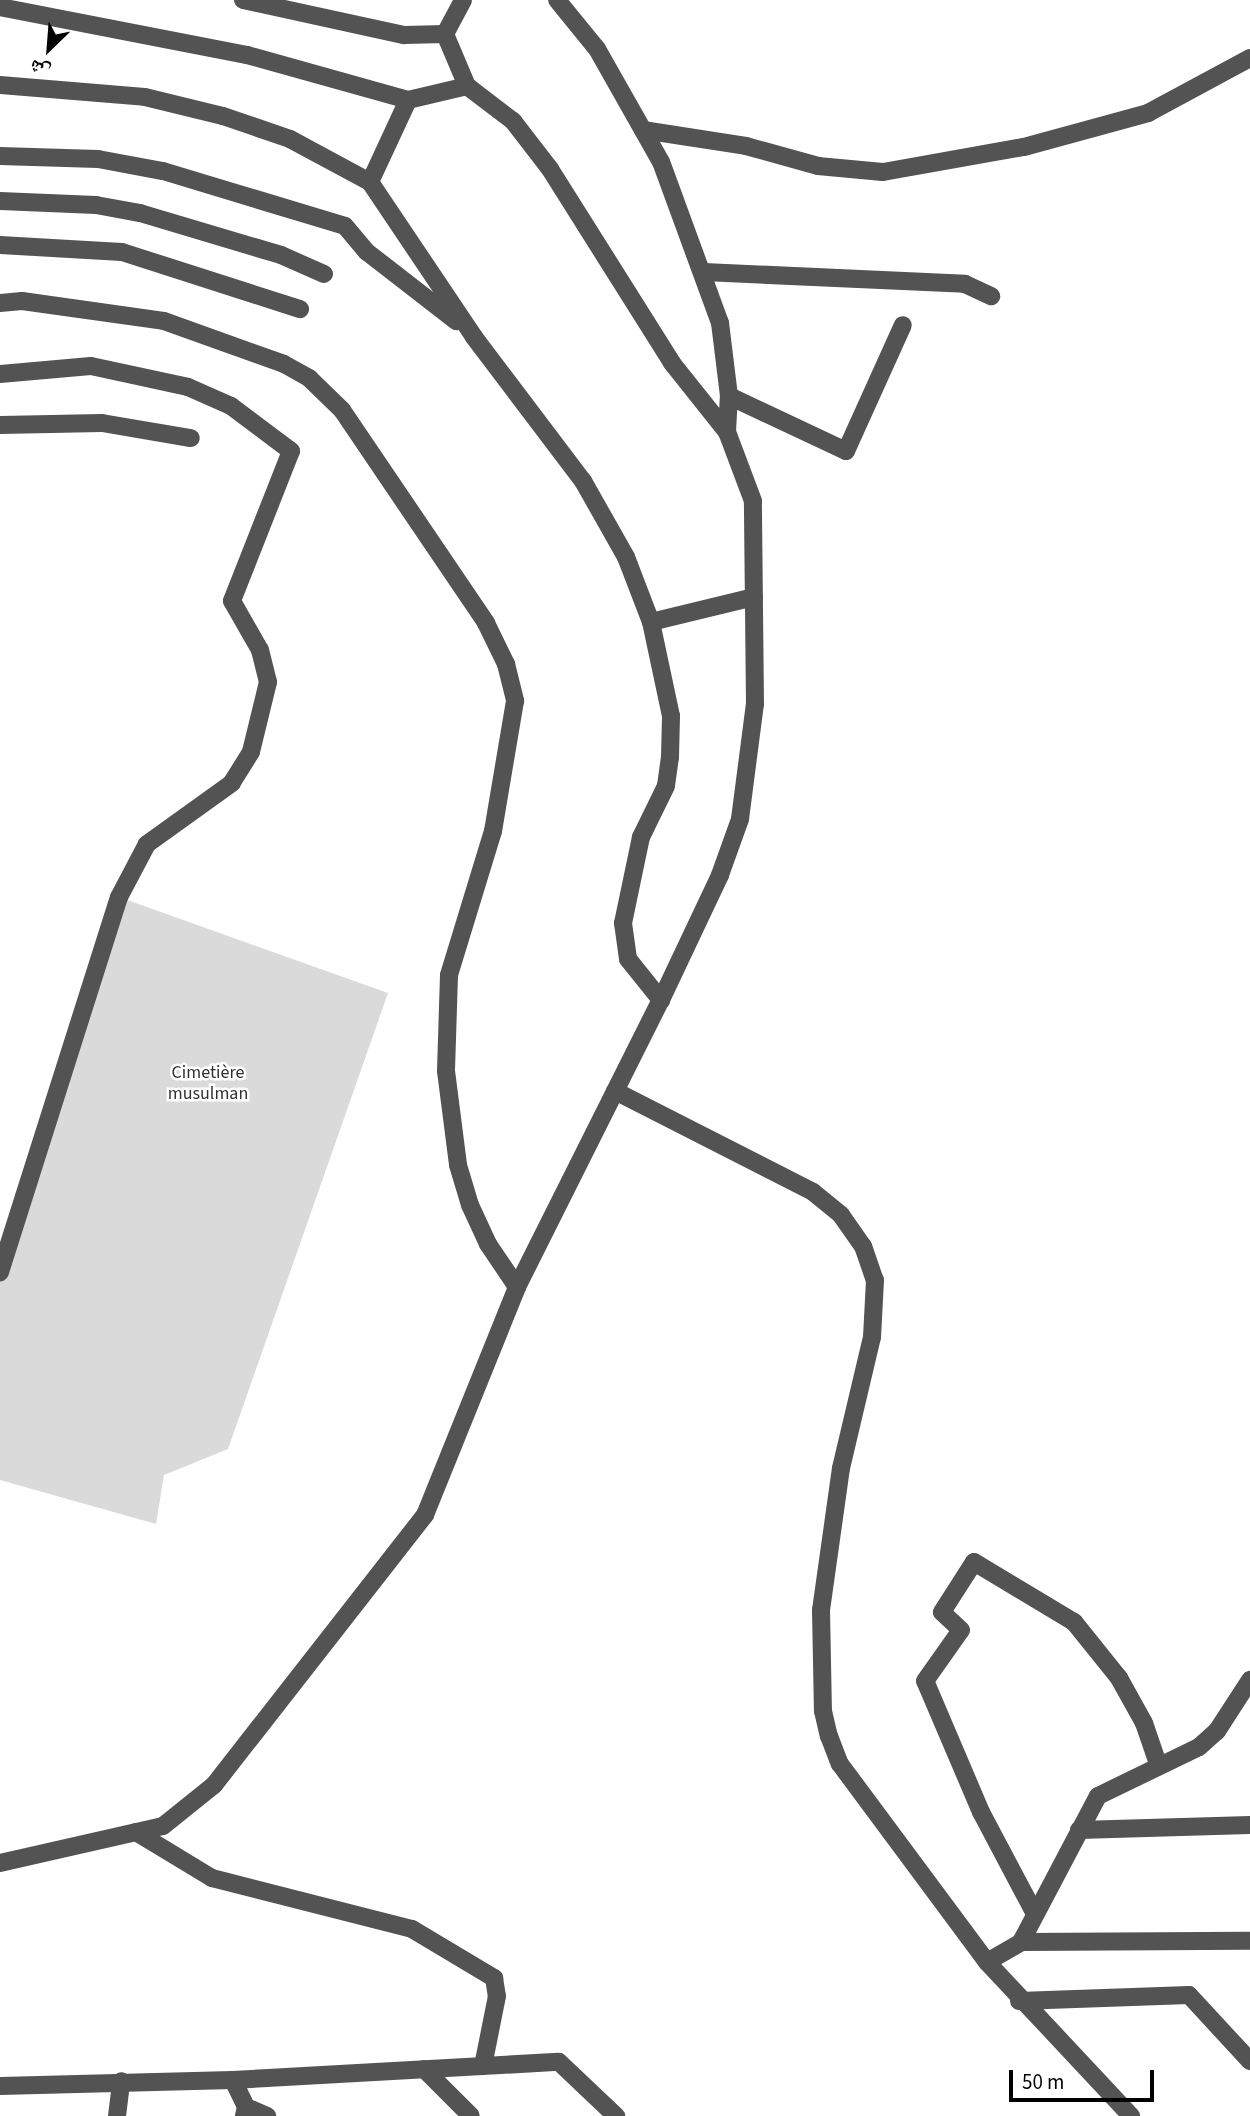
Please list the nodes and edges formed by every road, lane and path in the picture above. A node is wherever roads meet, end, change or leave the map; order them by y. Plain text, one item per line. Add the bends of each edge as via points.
1 (243, 0) edge
2 (463, 0) edge
3 (557, 0) edge
4 (0, 8) edge
5 (444, 34) junction
6 (1250, 58) edge
7 (0, 85) edge
8 (467, 86) junction
9 (408, 100) junction
10 (643, 130) junction
11 (0, 156) edge
12 (370, 182) junction
13 (0, 201) edge
14 (0, 245) edge
15 (704, 272) junction
16 (324, 274) dead end
17 (991, 296) dead end
18 (0, 303) edge
19 (300, 309) dead end
20 (903, 325) dead end
21 (474, 337) junction
22 (0, 374) edge
23 (729, 396) junction
24 (0, 425) edge
25 (727, 432) junction
26 (191, 438) dead end
27 (754, 597) junction
28 (651, 622) junction
29 (661, 1000) junction
30 (615, 1091) junction
31 (0, 1273) edge
32 (517, 1287) junction
33 (1250, 1680) edge
34 (1158, 1764) junction
35 (1250, 1825) edge
36 (1079, 1830) junction
37 (136, 1832) junction
38 (0, 1863) edge
39 (1035, 1914) junction
40 (1250, 1941) edge
41 (1021, 1942) junction
42 (987, 1962) junction
43 (1019, 2001) junction
44 (1250, 2061) edge
45 (483, 2066) junction
46 (424, 2070) junction
47 (233, 2080) junction
48 (121, 2081) junction
49 (0, 2086) edge
50 (245, 2111) edge
51 (117, 2116) edge
52 (267, 2116) edge
53 (471, 2116) edge
54 (615, 2116) edge
55 (1131, 2116) edge

1 - 5 street via 404,34
2 - 5 street
3 - 10 street via 597,49
4 - 9 street via 247,55
5 - 8 street
6 - 10 street via 1148,113 1024,147 883,172 818,166 746,146
7 - 12 street via 145,97 223,116 290,139
8 - 9 street
8 - 25 street via 513,121 550,169 672,363
9 - 12 street
10 - 15 street via 661,162
11 - 21 street via 98,159 163,171 345,226 367,252
12 - 21 street
13 - 16 street via 96,205 140,213 269,251
14 - 19 street via 122,252
15 - 17 street via 965,284
15 - 23 street via 720,323
18 - 32 street via 35,303 164,321 284,363 309,378 342,410 486,623 506,664 513,714 493,831 449,975 446,1071 458,1165 470,1205 488,1244
20 - 23 street via 846,452
21 - 28 street via 583,481 626,557
22 - 31 street via 91,366 188,387 231,406 291,451 232,601 260,650 268,682 251,752 232,783 147,844 119,897
23 - 25 street
24 - 26 street via 102,423
25 - 27 street via 753,501
27 - 28 street via 723,600
27 - 29 street via 755,704 740,819 720,875
28 - 29 street via 671,716 670,757 666,786 641,837 623,923 628,959
29 - 30 street
30 - 32 street
30 - 42 street via 813,1192 841,1215 863,1246 875,1280 873,1338 829,1534 821,1610 823,1711 840,1764
32 - 37 street via 425,1515 214,1785 163,1826
33 - 34 street via 1217,1731 1199,1747
34 - 36 street via 1098,1796
34 - 39 street via 1144,1723 1119,1678 1074,1622 974,1562 942,1612 961,1630 925,1681 981,1812
35 - 36 street
36 - 39 street
37 - 38 street
37 - 45 street via 212,1878 412,1930 494,1978 497,1996
39 - 41 street
40 - 41 street
41 - 42 street
42 - 43 street
43 - 44 street via 1189,1995
43 - 55 street
45 - 46 street
45 - 54 street via 559,2062
46 - 47 street
46 - 53 street
47 - 48 street
47 - 50 street
48 - 49 street
48 - 51 street
50 - 52 street

